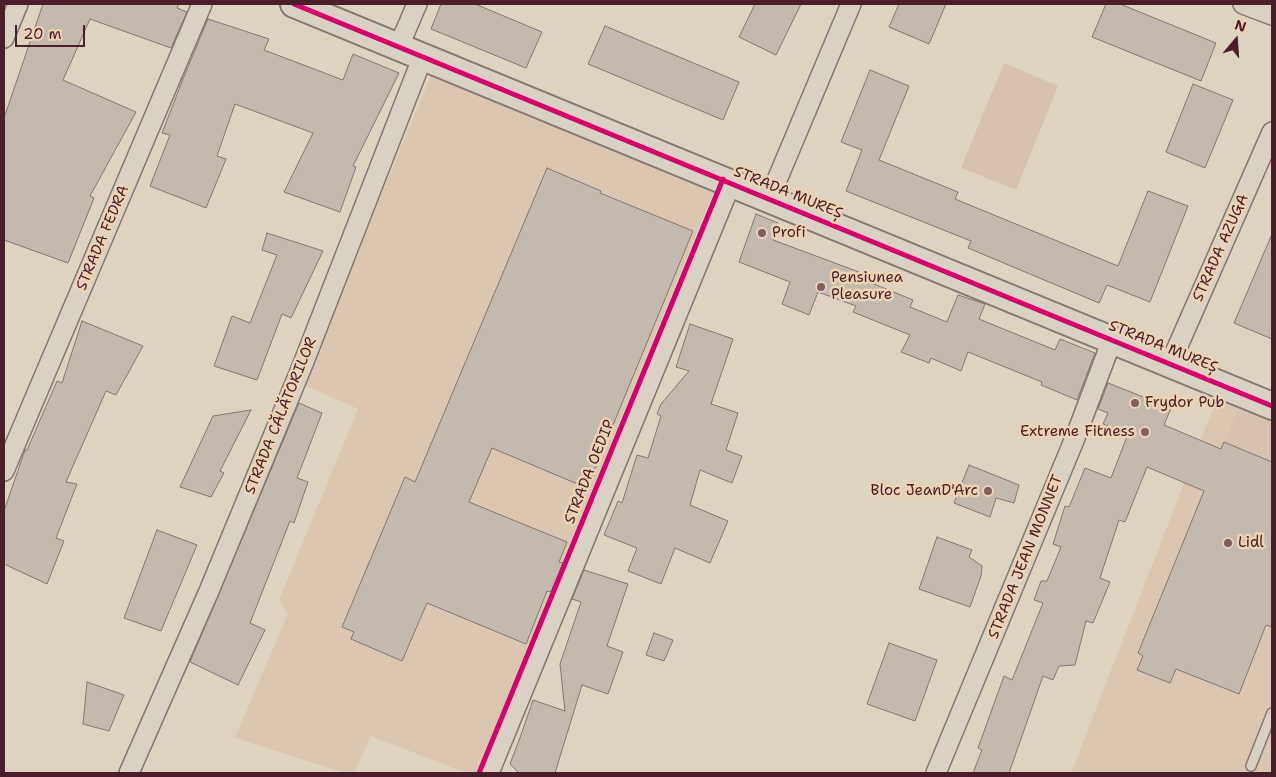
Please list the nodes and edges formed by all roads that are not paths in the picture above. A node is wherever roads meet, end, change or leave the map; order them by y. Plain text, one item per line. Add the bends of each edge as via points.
1 (18, 4) edge
2 (202, 4) edge
3 (294, 4) edge
4 (417, 4) edge
5 (852, 4) edge
6 (1242, 4) edge
7 (1272, 15) edge
8 (4, 38) edge
9 (399, 46) junction
10 (423, 56) junction
11 (1272, 132) edge
12 (731, 183) junction
13 (769, 198) junction
14 (1112, 340) junction
15 (1170, 364) junction
16 (1272, 406) edge
17 (4, 472) edge
18 (1272, 713) edge
19 (1251, 766) dead end
20 (129, 773) edge
21 (489, 773) edge
22 (936, 773) edge

1 - 8 street
2 - 17 street, STRADA FEDRA
3 - 9 street, STRADA MUREȘ
4 - 9 street
5 - 13 street
6 - 7 street
9 - 10 street, STRADA MUREȘ
10 - 12 street, STRADA MUREȘ
10 - 20 street, STRADA CĂLĂTORILOR via 303,364
11 - 15 street, STRADA AZUGA
12 - 13 street, STRADA MUREȘ
12 - 21 street, STRADA OEDIP
13 - 14 street, STRADA MUREȘ
14 - 15 street, STRADA MUREȘ
14 - 22 street, STRADA JEAN MONNET via 1075,438
15 - 16 street, STRADA MUREȘ
18 - 19 lane

